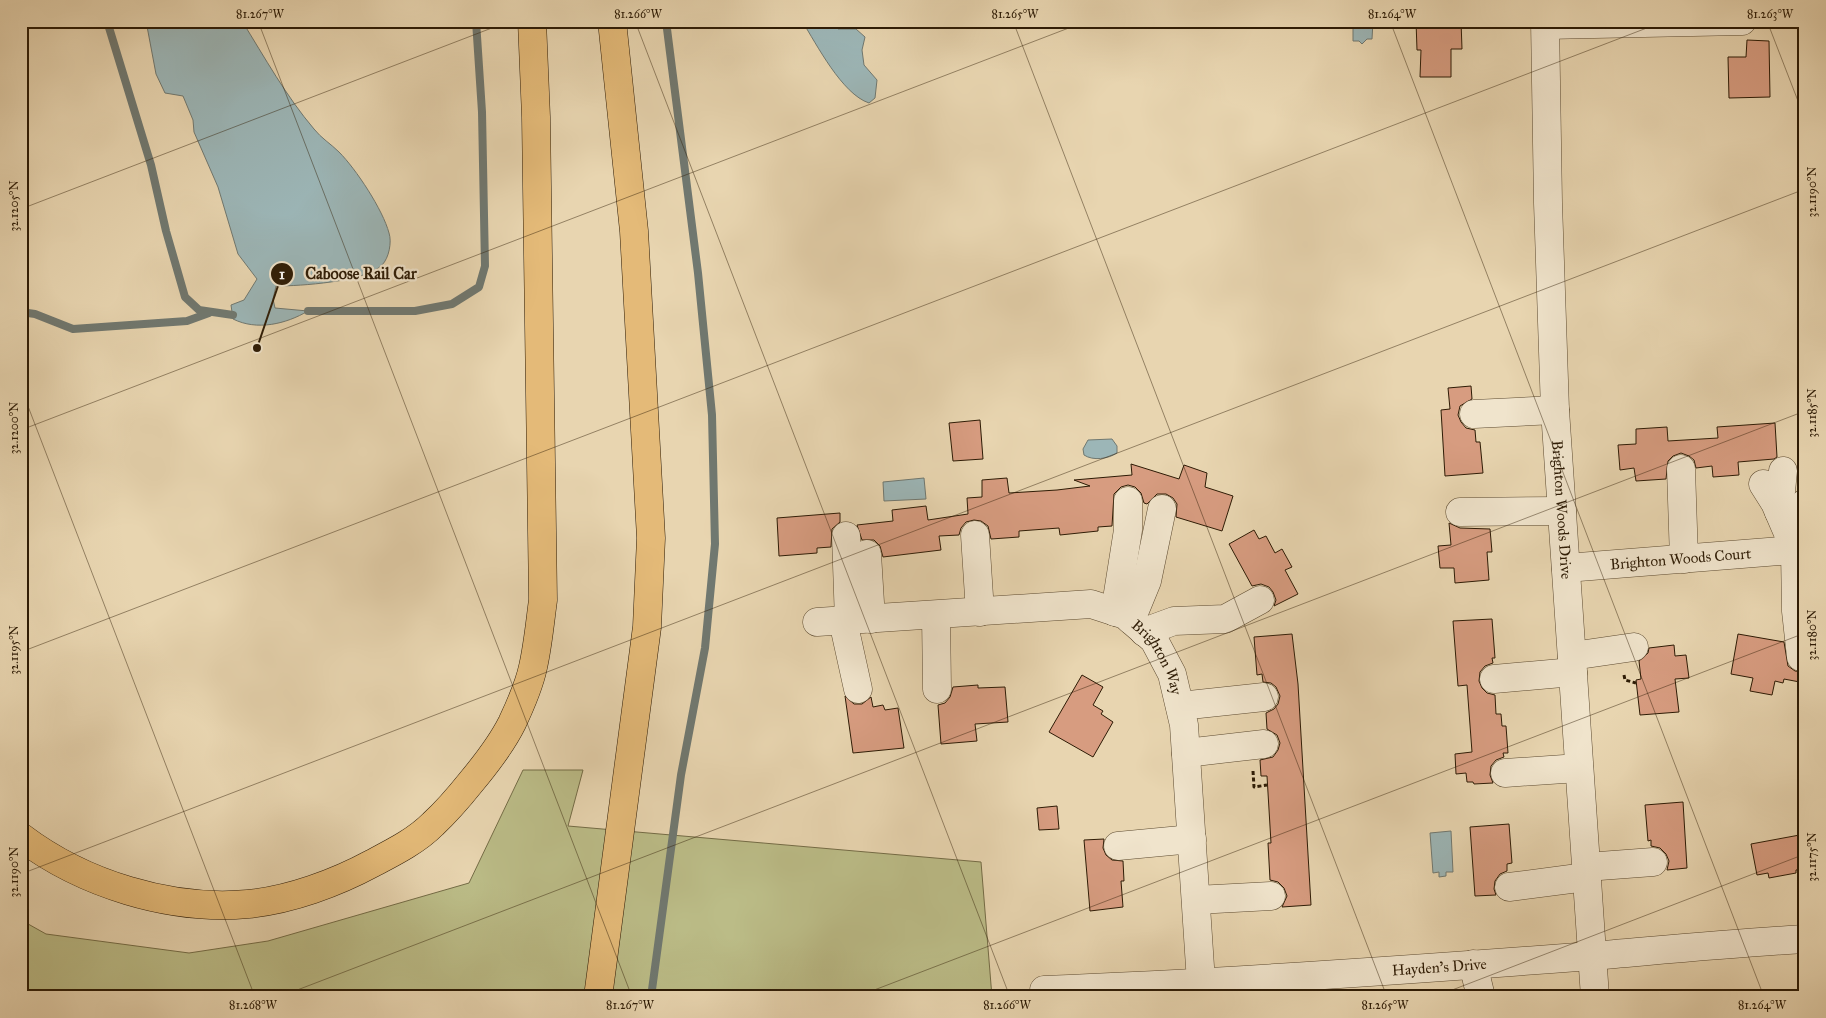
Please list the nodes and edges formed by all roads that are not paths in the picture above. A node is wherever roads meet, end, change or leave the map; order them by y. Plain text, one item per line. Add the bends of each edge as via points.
1 (532, 21) edge
2 (612, 21) edge
3 (1742, 21) edge
4 (1545, 23) edge
5 (1605, 23) edge
6 (1555, 410) junction
7 (1474, 414) dead end
8 (1681, 469) dead end
9 (1773, 477) dead end
10 (1128, 500) dead end
11 (1805, 502) edge
12 (1162, 509) dead end
13 (1562, 511) junction
14 (1460, 512) dead end
15 (975, 535) dead end
16 (846, 536) dead end
17 (867, 554) dead end
18 (1802, 556) edge
19 (1684, 560) junction
20 (1566, 568) junction
21 (1260, 600) dead end
22 (980, 612) junction
23 (936, 615) junction
24 (845, 621) junction
25 (1130, 621) junction
26 (1634, 647) dead end
27 (1801, 657) dead end
28 (1572, 664) junction
29 (1494, 679) dead end
30 (858, 689) dead end
31 (937, 689) dead end
32 (1264, 697) dead end
33 (1180, 706) junction
34 (1264, 744) dead end
35 (1186, 753) junction
36 (1579, 768) junction
37 (1505, 773) dead end
38 (21, 837) edge
39 (1192, 839) junction
40 (1118, 846) dead end
41 (1653, 862) dead end
42 (1586, 872) junction
43 (1509, 887) dead end
44 (1271, 896) dead end
45 (1196, 900) junction
46 (1805, 940) edge
47 (1592, 956) junction
48 (1473, 964) junction
49 (1044, 990) dead end
50 (1202, 990) edge
51 (1102, 992) edge
52 (598, 997) edge
53 (1481, 997) edge
54 (1595, 997) edge

1 - 38 main road via 543,600 533,668 522,701 500,744 453,804 413,841 359,871 284,897 248,904 194,904 168,900 90,876 67,866
2 - 52 main road via 634,231 651,538 647,627
3 - 5 street
4 - 5 street
4 - 6 street, Brighton Woods Drive
6 - 7 street
6 - 13 street, Brighton Woods Drive
8 - 19 street
9 - 18 street via 1779,512
10 - 25 street
11 - 18 street
12 - 25 street via 1147,581
13 - 14 street
13 - 20 street, Brighton Woods Drive
15 - 22 street
16 - 24 street
17 - 24 street
18 - 19 street, Brighton Woods Court
18 - 27 street via 1796,611
19 - 20 street, Brighton Woods Court
20 - 28 street, Brighton Woods Drive
21 - 25 street via 1224,619
22 - 23 street, Brighton Way
22 - 25 street, Brighton Way via 1091,604
23 - 24 street, Brighton Way
23 - 31 street
24 - 30 street
25 - 33 street, Brighton Way via 1154,640 1172,674
26 - 28 street
28 - 29 street
28 - 36 street, Brighton Woods Drive
32 - 33 street
33 - 35 street, Brighton Way
34 - 35 street
35 - 39 street, Brighton Way
36 - 37 street
36 - 42 street, Brighton Woods Drive
39 - 40 street
39 - 45 street, Brighton Way
41 - 42 street
42 - 43 street
42 - 47 street, Brighton Woods Drive
44 - 45 street
45 - 50 street, Brighton Way
46 - 47 street, Hayden's Drive
47 - 48 street, Hayden's Drive
47 - 54 street, Brighton Woods Drive
48 - 50 street, Hayden's Drive
48 - 53 street
49 - 51 street, Hayden's Drive
50 - 51 street, Hayden's Drive

